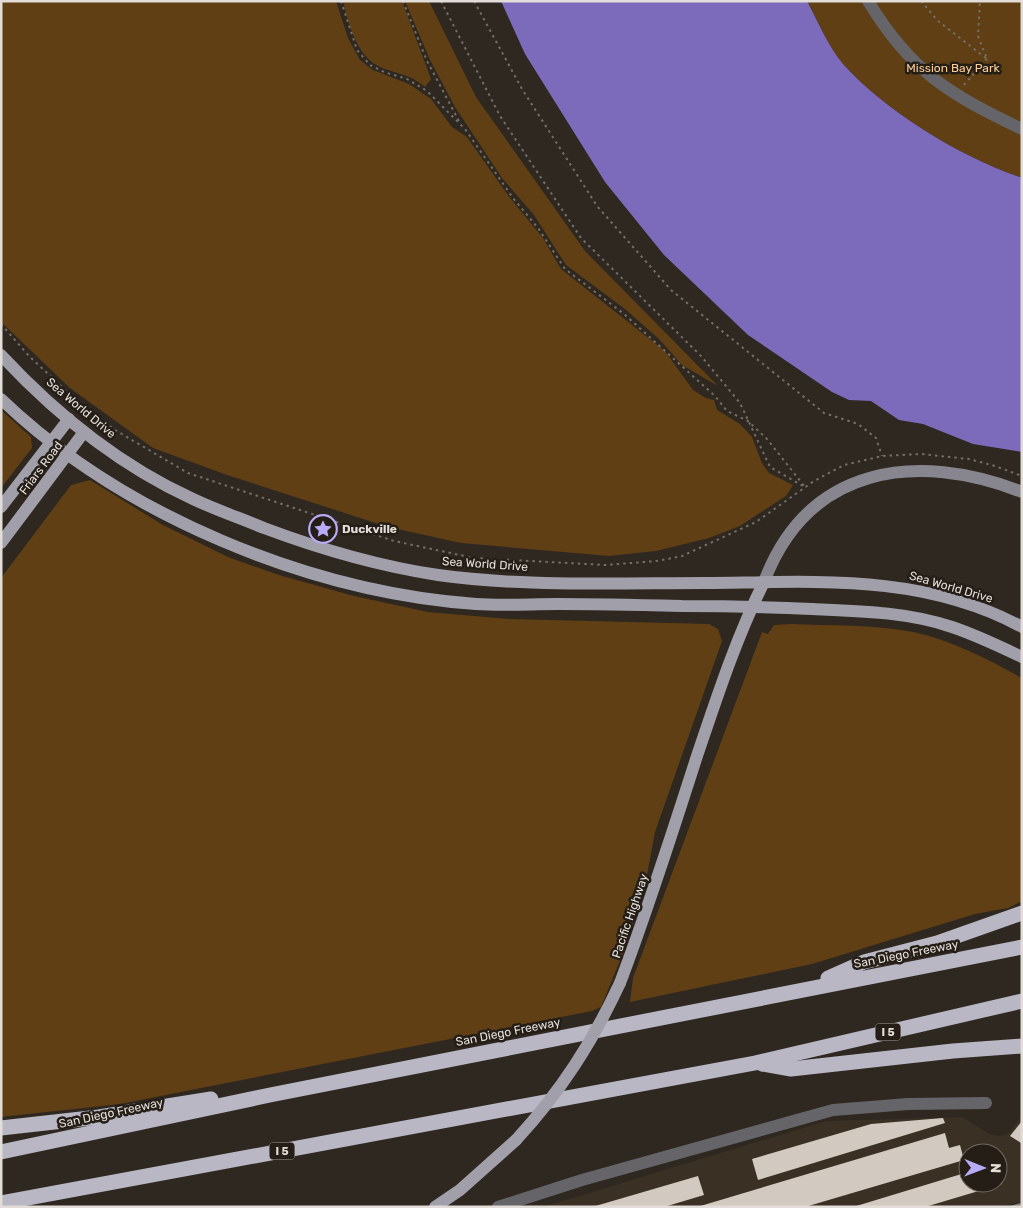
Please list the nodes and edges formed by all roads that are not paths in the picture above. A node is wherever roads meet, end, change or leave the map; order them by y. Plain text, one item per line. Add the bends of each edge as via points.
1 (868, 1) edge
2 (1022, 129) edge
3 (1, 355) edge
4 (1, 399) edge
5 (69, 419) junction
6 (84, 432) junction
7 (52, 442) junction
8 (68, 454) junction
9 (1022, 492) edge
10 (1, 507) edge
11 (1, 543) edge
12 (764, 582) junction
13 (752, 606) junction
14 (1022, 627) edge
15 (1022, 657) edge
16 (1022, 913) edge
17 (1022, 946) edge
18 (807, 988) junction
19 (1022, 1001) edge
20 (1022, 1046) edge
21 (755, 1063) junction
22 (270, 1095) junction
23 (986, 1103) dead end
24 (1, 1128) edge
25 (1, 1152) edge
26 (1, 1203) edge
27 (435, 1207) edge
28 (498, 1207) edge

1 - 2 street via 902,50 931,79 954,95
3 - 5 main road, Sea World Drive
4 - 7 main road
5 - 6 main road, Sea World Drive
5 - 7 main road, Friars Road
6 - 8 main road, Friars Road
6 - 12 main road, Sea World Drive via 162,483 193,499 306,544 373,563 439,575 495,580
7 - 8 main road
7 - 10 main road, Friars Road
8 - 11 main road, Friars Road
8 - 13 main road via 162,512 218,540 342,582 410,596 477,604
9 - 12 main road via 991,480 954,473 912,470 865,479 826,497 807,511 777,551
12 - 13 main road, Pacific Highway
12 - 14 main road, Sea World Drive via 856,582 904,587 944,596 1000,615
13 - 15 main road via 852,610 908,617 950,627
13 - 27 main road, Pacific Highway, bridge via 709,721 643,924 599,1028 548,1105 516,1140 466,1186
16 - 18 highway via 937,943 864,962
17 - 18 highway, San Diego Freeway
18 - 22 highway, San Diego Freeway
19 - 21 highway, I 5
20 - 21 highway via 791,1069
21 - 26 highway, I 5
22 - 24 highway via 194,1100 127,1113
22 - 25 highway, San Diego Freeway
23 - 28 street via 908,1104 833,1110 582,1180

